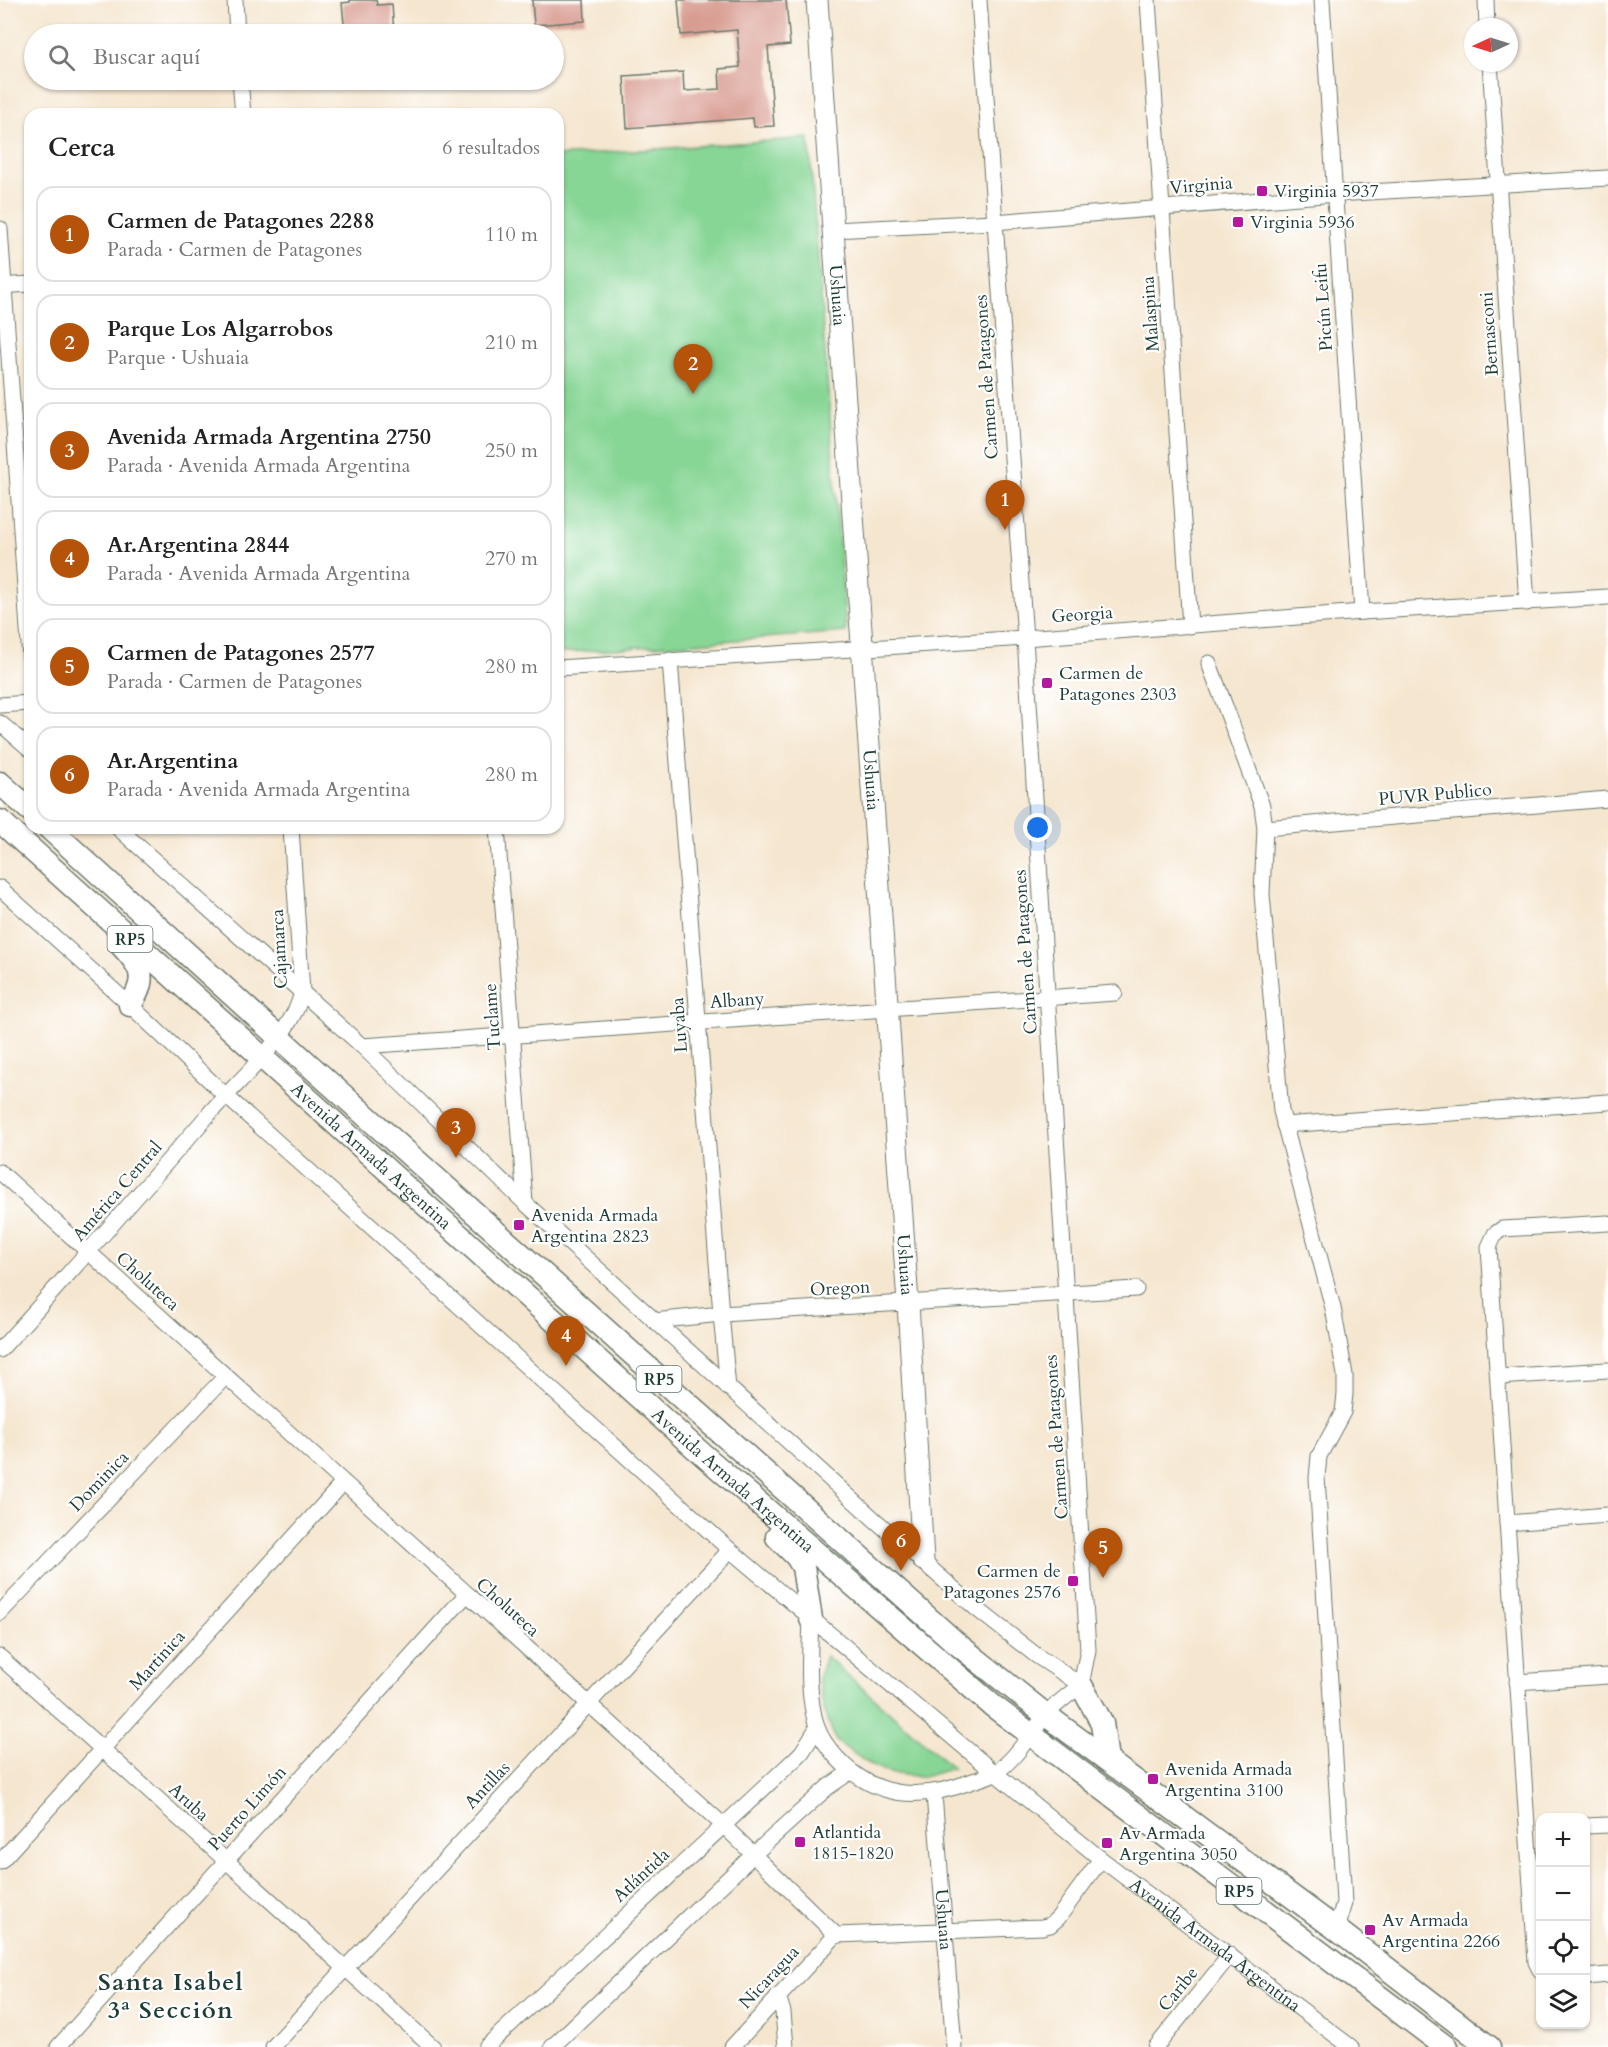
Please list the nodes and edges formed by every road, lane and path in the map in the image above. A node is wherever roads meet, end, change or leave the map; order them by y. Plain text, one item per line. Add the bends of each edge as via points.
1 (235, 0) edge
2 (817, 0) edge
3 (979, 0) edge
4 (1148, 0) edge
5 (1322, 0) edge
6 (1485, 0) edge
7 (1486, 18) edge
8 (236, 24) edge
9 (1491, 72) edge
10 (241, 90) edge
11 (242, 108) edge
12 (1608, 178) edge
13 (1498, 184) junction
14 (1335, 194) junction
15 (1162, 208) junction
16 (994, 222) junction
17 (0, 229) edge
18 (833, 230) junction
19 (24, 284) edge
20 (2, 286) edge
21 (24, 578) edge
22 (1608, 597) edge
23 (1527, 603) junction
24 (1362, 612) junction
25 (1190, 626) junction
26 (1025, 638) junction
27 (862, 648) junction
28 (670, 660) junction
29 (1209, 663) dead end
30 (564, 668) edge
31 (24, 703) edge
32 (0, 705) edge
33 (0, 723) edge
34 (24, 744) edge
35 (0, 783) edge
36 (1608, 799) edge
37 (24, 805) edge
38 (0, 821) edge
39 (1265, 828) junction
40 (57, 834) edge
41 (125, 834) edge
42 (291, 834) edge
43 (498, 834) edge
44 (0, 888) edge
45 (73, 888) junction
46 (302, 992) junction
47 (1114, 993) dead end
48 (1047, 999) junction
49 (130, 1005) junction
50 (888, 1009) junction
51 (698, 1022) junction
52 (279, 1035) junction
53 (513, 1036) junction
54 (362, 1046) junction
55 (262, 1056) junction
56 (225, 1095) junction
57 (1608, 1102) edge
58 (1284, 1125) junction
59 (0, 1172) edge
60 (525, 1203) junction
61 (1608, 1223) edge
62 (89, 1253) junction
63 (1136, 1289) dead end
64 (1066, 1294) junction
65 (908, 1303) junction
66 (721, 1314) junction
67 (654, 1321) junction
68 (0, 1350) edge
69 (1608, 1370) edge
70 (225, 1377) junction
71 (1498, 1377) junction
72 (728, 1388) junction
73 (693, 1446) junction
74 (343, 1483) junction
75 (1608, 1515) edge
76 (1507, 1523) junction
77 (730, 1550) junction
78 (923, 1560) junction
79 (466, 1595) junction
80 (0, 1613) edge
81 (811, 1619) junction
82 (0, 1657) edge
83 (1608, 1676) edge
84 (1517, 1683) junction
85 (1082, 1685) junction
86 (589, 1705) junction
87 (1046, 1715) junction
88 (817, 1728) junction
89 (1030, 1735) junction
90 (102, 1749) junction
91 (1107, 1760) junction
92 (850, 1772) junction
93 (995, 1773) junction
94 (934, 1794) junction
95 (723, 1825) junction
96 (1608, 1825) edge
97 (1590, 1826) edge
98 (1534, 1830) edge
99 (753, 1856) junction
100 (1101, 1858) junction
101 (226, 1861) junction
102 (0, 1862) edge
103 (1336, 1929) junction
104 (946, 1932) junction
105 (836, 1935) junction
106 (1230, 1955) junction
107 (1536, 1962) edge
108 (344, 1968) junction
109 (1608, 1975) edge
110 (1590, 1977) edge
111 (778, 1996) junction
112 (58, 2047) edge
113 (273, 2047) edge
114 (433, 2047) edge
115 (486, 2047) edge
116 (552, 2047) edge
117 (732, 2047) edge
118 (786, 2047) edge
119 (954, 2047) edge
120 (1156, 2047) edge
121 (1351, 2047) edge
122 (1446, 2047) edge
123 (1490, 2047) edge

1 - 8 street
2 - 18 main road, Ushuaia
3 - 16 street, Carmen de Patagones
4 - 15 street, Malaspina
5 - 14 street, Picún Leifu
6 - 7 street
9 - 13 street, Bernasconi
10 - 11 street
12 - 13 street, Virginia
13 - 14 street, Virginia
13 - 23 street, Bernasconi
14 - 15 street, Virginia
14 - 24 street, Picún Leifu
15 - 16 street, Virginia
15 - 25 street, Malaspina
16 - 18 street, Virginia
16 - 26 street, Carmen de Patagones
17 - 20 street
18 - 27 main road, Ushuaia
19 - 20 street
20 - 21 street
22 - 23 street, Georgia
23 - 24 street, Georgia
24 - 25 street, Georgia
25 - 26 street, Georgia
26 - 27 street, Georgia
26 - 48 street, Carmen de Patagones
27 - 28 street, Georgia
27 - 50 main road, Ushuaia
28 - 30 street, Georgia
28 - 51 street, Luyaba
29 - 39 street via 1262,806
31 - 32 street
33 - 34 street
35 - 37 main road
36 - 39 street, PUVR Publico
38 - 45 main road, Avenida Armada Argentina / RP5
39 - 58 street via 1262,894
40 - 52 main road, Avenida Armada Argentina / RP5
41 - 46 street
42 - 46 street, Cajamarca
43 - 53 street, Tuclame
44 - 49 street, Avenida Armada Argentina
45 - 49 main road via 86,909 136,961 141,982
45 - 55 main road, Avenida Armada Argentina / RP5
46 - 52 street, Cajamarca via 295,1013
46 - 54 street
47 - 48 street, Albany
48 - 50 street, Albany
48 - 64 street, Carmen de Patagones
49 - 56 street, Avenida Armada Argentina
50 - 51 street, Albany
50 - 65 main road, Ushuaia
51 - 53 street, Albany
51 - 66 street, Luyaba
52 - 55 street, Cajamarca
52 - 87 main road, Avenida Armada Argentina / RP5 via 799,1505 956,1643
53 - 54 street, Albany
53 - 60 street, Tuclame
54 - 60 street
55 - 56 street, América Central
55 - 73 main road, Avenida Armada Argentina / RP5
56 - 62 street, América Central
56 - 77 street, Avenida Armada Argentina
57 - 58 street
58 - 103 street via 1333,1308 1345,1375 1343,1412 1319,1456 1317,1478 1344,1903
59 - 62 street, Choluteca
60 - 67 street
61 - 71 street via 1502,1229 1495,1234 1489,1247
62 - 68 street, América Central
62 - 70 street, Choluteca
63 - 64 street, Oregon
64 - 65 street, Oregon
64 - 85 street, Carmen de Patagones via 1088,1650
65 - 66 street, Oregon
65 - 78 main road, Ushuaia
66 - 67 street, Oregon
66 - 72 street, Luyaba
67 - 72 street
69 - 71 street
70 - 74 street, Choluteca
70 - 80 street, Dominica
71 - 76 street
72 - 78 street
73 - 81 main road via 711,1473 797,1557 803,1567
73 - 89 main road, Avenida Armada Argentina / RP5
74 - 79 street, Choluteca
74 - 90 street, Martinica
75 - 76 street
76 - 84 street
77 - 81 street, Avenida Armada Argentina
77 - 86 street, Antillas
78 - 85 street via 977,1609
79 - 86 street, Choluteca
79 - 101 street, Puerto Limón
81 - 88 street via 809,1680
81 - 93 street, Avenida Armada Argentina
82 - 90 street, Aruba
83 - 84 street
84 - 98 street
85 - 87 street
85 - 91 main road via 1102,1723
86 - 95 street, Choluteca
86 - 108 street, Antillas
87 - 89 street
87 - 91 main road, Avenida Armada Argentina / RP5
88 - 92 street
88 - 95 street, Atlántida via 802,1752
89 - 93 street
89 - 122 main road, Avenida Armada Argentina / RP5
90 - 101 street, Aruba
90 - 102 street, Martinica
91 - 103 main road, Avenida Armada Argentina / RP5
92 - 94 street via 888,1791
92 - 99 street via 828,1787
93 - 94 street
93 - 100 street, Avenida Armada Argentina
94 - 104 street, Ushuaia
95 - 99 street, Choluteca
95 - 115 street, Atlántida
96 - 97 street
98 - 107 street
99 - 105 street, Choluteca
99 - 116 street
100 - 104 street via 1050,1925
100 - 106 street, Avenida Armada Argentina
101 - 108 street, Aruba
101 - 112 street, Puerto Limón
103 - 123 main road, Avenida Armada Argentina / RP5
104 - 105 street
104 - 119 street, Ushuaia
105 - 111 street, Nicaragua
106 - 120 street, Caribe
106 - 121 street, Avenida Armada Argentina
108 - 113 street, Antillas
108 - 114 street, Aruba
109 - 110 street
111 - 117 street, Nicaragua
111 - 118 street

